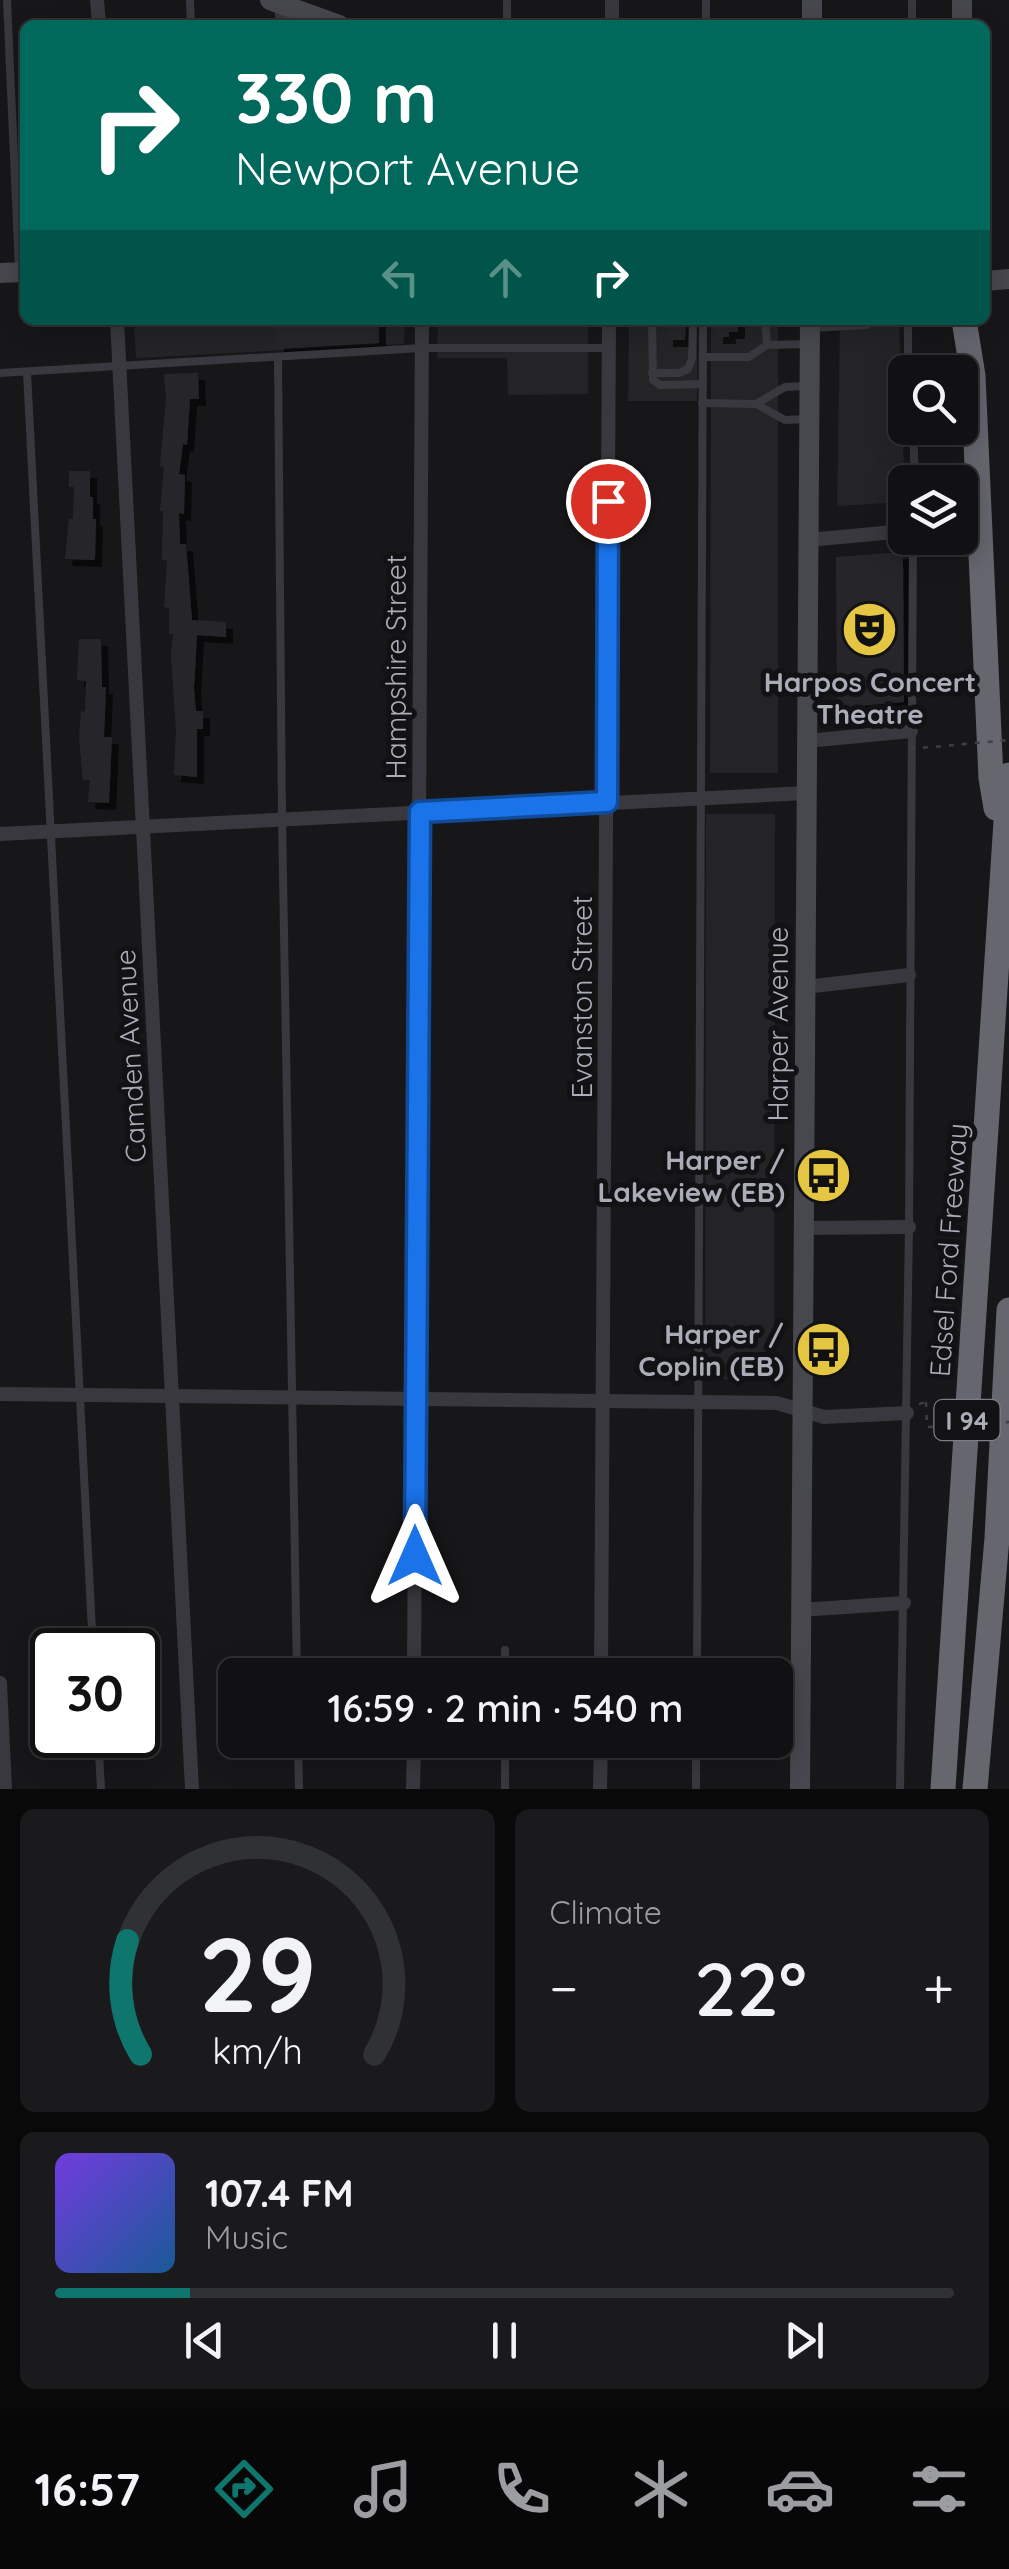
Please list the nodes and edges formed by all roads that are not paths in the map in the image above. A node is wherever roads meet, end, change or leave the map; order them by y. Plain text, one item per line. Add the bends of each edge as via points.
1 (7, 0) edge
2 (278, 10) edge
3 (318, 20) edge
4 (15, 272) edge
5 (118, 325) edge
6 (422, 325) edge
7 (610, 325) edge
8 (652, 325) edge
9 (693, 325) edge
10 (703, 325) edge
11 (765, 325) edge
12 (867, 325) edge
13 (908, 325) edge
14 (965, 325) edge
15 (810, 331) edge
16 (767, 345) junction
17 (422, 348) junction
18 (609, 348) junction
19 (908, 355) edge
20 (278, 356) junction
21 (703, 356) junction
22 (120, 365) junction
23 (27, 372) junction
24 (652, 372) junction
25 (0, 373) edge
26 (703, 384) junction
27 (809, 386) junction
28 (702, 404) junction
29 (756, 404) junction
30 (809, 419) junction
31 (888, 533) edge
32 (808, 540) junction
33 (912, 555) edge
34 (911, 732) junction
35 (807, 741) junction
36 (1009, 775) edge
37 (806, 794) junction
38 (702, 798) junction
39 (607, 802) junction
40 (420, 812) junction
41 (282, 818) junction
42 (144, 826) junction
43 (53, 831) junction
44 (0, 834) edge
45 (1004, 860) junction
46 (908, 974) junction
47 (805, 987) junction
48 (910, 1226) junction
49 (804, 1228) junction
50 (1009, 1310) edge
51 (0, 1394) edge
52 (80, 1394) junction
53 (173, 1396) junction
54 (292, 1396) junction
55 (416, 1397) junction
56 (603, 1400) junction
57 (699, 1403) junction
58 (802, 1410) junction
59 (908, 1412) junction
60 (1009, 1521) edge
61 (904, 1603) junction
62 (992, 1607) junction
63 (800, 1610) junction
64 (92, 1628) edge
65 (505, 1650) dead end
66 (297, 1658) edge
67 (414, 1658) edge
68 (505, 1658) edge
69 (601, 1658) edge
70 (697, 1658) edge
71 (0, 1683) edge
72 (99, 1758) edge
73 (298, 1758) edge
74 (414, 1758) edge
75 (505, 1758) edge
76 (601, 1758) edge
77 (696, 1758) edge
78 (5, 1789) edge
79 (101, 1789) edge
80 (192, 1789) edge
81 (299, 1789) edge
82 (413, 1789) edge
83 (505, 1789) edge
84 (600, 1789) edge
85 (696, 1789) edge
86 (800, 1789) edge
87 (900, 1789) edge
88 (943, 1789) edge
89 (975, 1789) edge

1 - 4 lane
2 - 3 main road
5 - 22 street, Camden Avenue
6 - 17 street, Hampshire Street
7 - 18 street, Evanston Street
8 - 24 lane
9 - 24 lane via 688,370
10 - 21 lane
11 - 16 lane
12 - 15 lane
13 - 19 lane
14 - 45 highway via 973,376 991,778
15 - 16 lane
15 - 27 main road, Harper Avenue
16 - 21 lane via 749,356
17 - 18 lane
17 - 20 lane
17 - 40 street, Hampshire Street
18 - 39 street, Evanston Street
20 - 22 lane
20 - 41 lane
21 - 26 lane
22 - 23 lane
22 - 42 street, Camden Avenue
23 - 25 lane
23 - 43 lane
24 - 26 lane via 660,385
26 - 28 lane
27 - 29 lane via 785,386
27 - 30 main road, Harper Avenue
28 - 29 lane
28 - 38 lane
29 - 30 lane via 786,420
30 - 32 main road, Harper Avenue
31 - 32 street
32 - 35 main road, Harper Avenue
33 - 34 lane
34 - 35 street
34 - 46 lane
35 - 37 main road, Harper Avenue
36 - 45 highway, Edsel Ford Freeway / I 94
37 - 38 street
37 - 47 main road, Harper Avenue
38 - 39 street
38 - 57 lane
39 - 40 street
39 - 56 street, Evanston Street
40 - 41 street
40 - 55 street, Hampshire Street
41 - 42 street
41 - 54 lane
42 - 43 street
42 - 53 street, Camden Avenue
43 - 44 street
43 - 52 lane
45 - 88 highway, Edsel Ford Freeway / I 94
46 - 47 street
46 - 48 lane
47 - 49 main road, Harper Avenue
48 - 49 street
48 - 59 lane
49 - 58 main road, Harper Avenue
50 - 62 highway, I 94
51 - 52 street
52 - 53 street
52 - 64 lane
53 - 54 street
53 - 80 street, Camden Avenue
54 - 55 street
54 - 66 lane
55 - 56 street
55 - 67 street, Hampshire Street
56 - 57 street
56 - 69 street, Evanston Street
57 - 58 street via 778,1403
57 - 70 lane
58 - 59 street via 824,1417
58 - 63 main road, Harper Avenue
59 - 61 lane
60 - 62 highway
61 - 63 street
61 - 87 lane
62 - 89 highway, I 94
63 - 86 main road, Harper Avenue
65 - 68 lane
71 - 78 street
72 - 79 lane
73 - 81 lane
74 - 82 street
75 - 83 lane
76 - 84 street
77 - 85 lane

